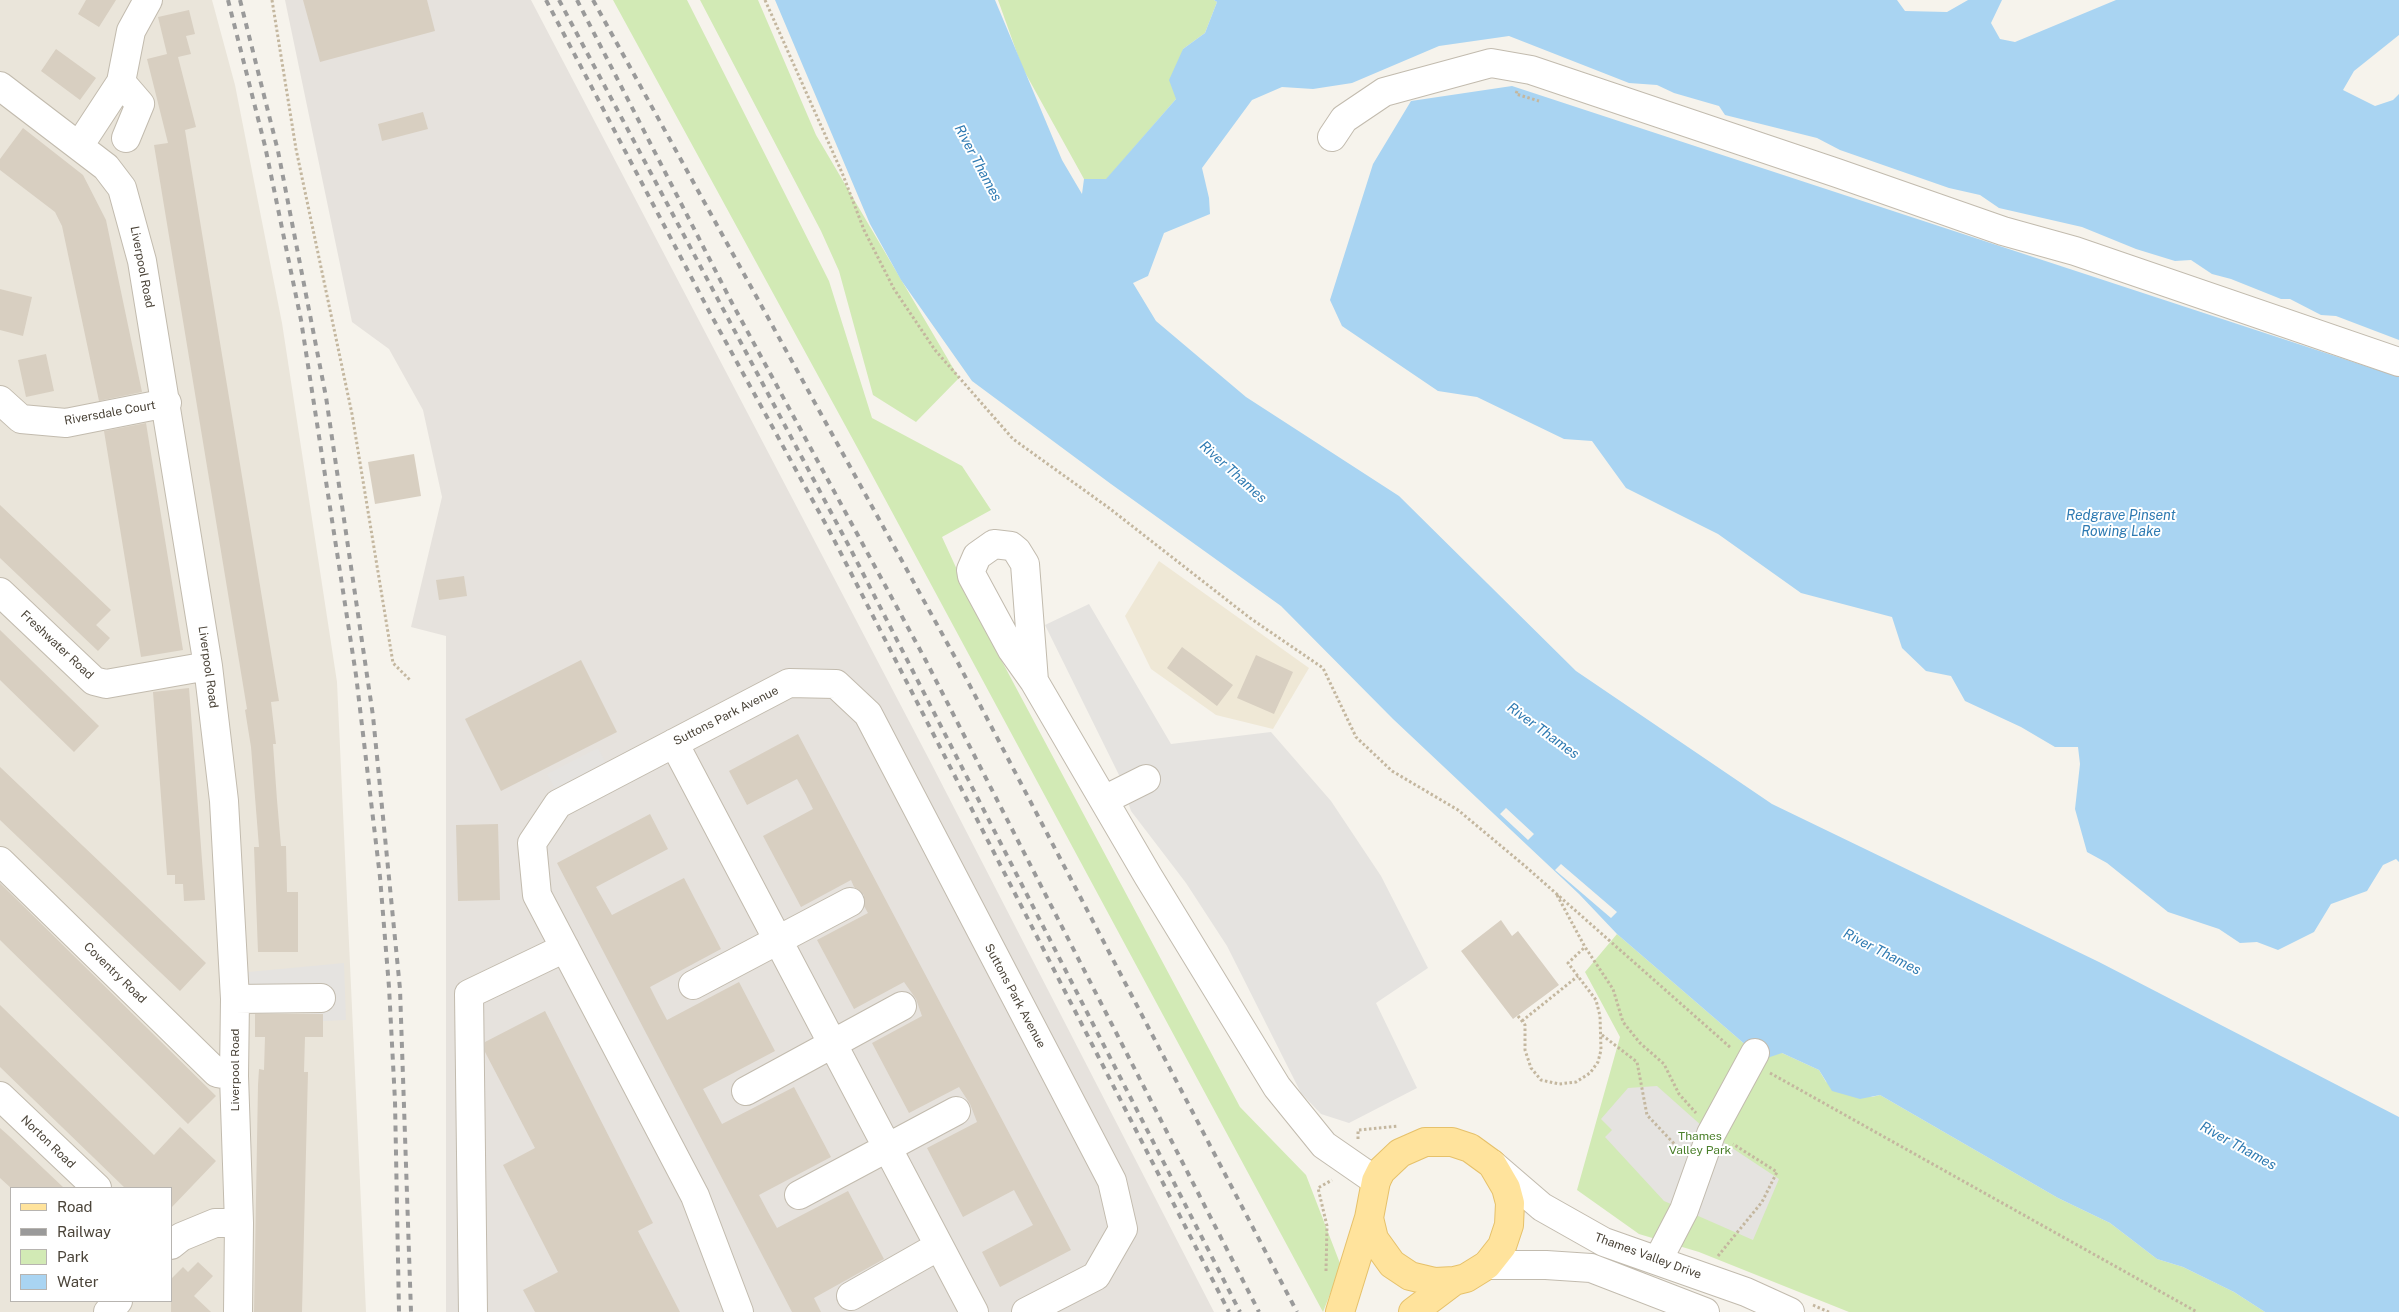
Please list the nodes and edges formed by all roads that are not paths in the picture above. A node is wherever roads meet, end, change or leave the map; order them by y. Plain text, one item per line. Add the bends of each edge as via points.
1 (148, 0) edge
2 (121, 82) junction
3 (0, 86) edge
4 (1332, 137) dead end
5 (126, 138) dead end
6 (79, 146) junction
7 (2399, 362) edge
8 (0, 400) edge
9 (167, 403) junction
10 (0, 592) edge
11 (208, 666) junction
12 (1034, 681) dead end
13 (674, 743) junction
14 (1146, 779) dead end
15 (1104, 800) junction
16 (0, 861) edge
17 (850, 902) dead end
18 (778, 941) junction
19 (565, 948) junction
20 (693, 985) dead end
21 (321, 998) dead end
22 (235, 999) junction
23 (902, 1006) dead end
24 (833, 1045) junction
25 (1752, 1057) road end
26 (234, 1076) junction
27 (746, 1091) dead end
28 (0, 1096) edge
29 (956, 1111) dead end
30 (888, 1148) junction
31 (1492, 1164) junction
32 (1365, 1174) junction
33 (96, 1187) edge
34 (800, 1196) dead end
35 (1369, 1218) junction
36 (238, 1223) junction
37 (172, 1244) edge
38 (939, 1246) junction
39 (1658, 1260) junction
40 (1487, 1265) junction
41 (1454, 1281) junction
42 (851, 1296) dead end
43 (117, 1302) edge
44 (108, 1312) edge
45 (238, 1312) edge
46 (473, 1312) edge
47 (739, 1312) edge
48 (974, 1312) edge
49 (1026, 1312) edge
50 (1340, 1312) edge
51 (1413, 1312) edge
52 (1705, 1312) edge
53 (1790, 1312) edge

1 - 2 street via 130,31
2 - 5 street via 140,104
2 - 6 street
3 - 6 street, Liverpool Road
4 - 7 street via 1344,119 1384,92 1491,63 1531,70
6 - 9 street, Liverpool Road via 106,167 122,188 142,261
8 - 9 street, Riversdale Court via 20,419 66,423
9 - 11 street, Liverpool Road
10 - 11 street, Freshwater Road via 94,680 106,684
11 - 22 street, Liverpool Road via 224,801
12 - 15 street
13 - 18 street
13 - 19 street, Suttons Park Avenue via 558,804 532,843 536,895
13 - 49 street, Suttons Park Avenue via 789,683 836,684 868,714 1112,1181 1123,1229 1096,1276
14 - 15 street
15 - 32 street via 1277,1087 1324,1145
16 - 26 street, Coventry Road via 217,1073
17 - 18 street
18 - 20 street
18 - 24 street
19 - 46 street via 468,994
19 - 47 street, Suttons Park Avenue via 695,1196
21 - 22 street
22 - 26 street, Liverpool Road
23 - 24 street
24 - 27 street
24 - 30 street
25 - 39 street via 1710,1134 1684,1210
26 - 36 street, Liverpool Road
28 - 33 street, Norton Road
29 - 30 street
30 - 34 street
30 - 38 street
31 - 32 main road via 1470,1148 1452,1142 1425,1142 1400,1153 1381,1171
31 - 39 street, Thames Valley Drive via 1542,1207 1569,1224 1604,1242
31 - 40 main road via 1506,1188 1510,1203 1509,1226 1502,1246
32 - 35 main road
35 - 41 main road via 1374,1239 1392,1264 1410,1276 1435,1282
35 - 50 main road
36 - 37 street via 215,1223
36 - 45 street, Liverpool Road
38 - 42 street
38 - 48 street
39 - 53 street, Thames Valley Drive
40 - 41 main road via 1466,1278
40 - 52 street via 1546,1264 1591,1268
41 - 51 main road
43 - 44 street

